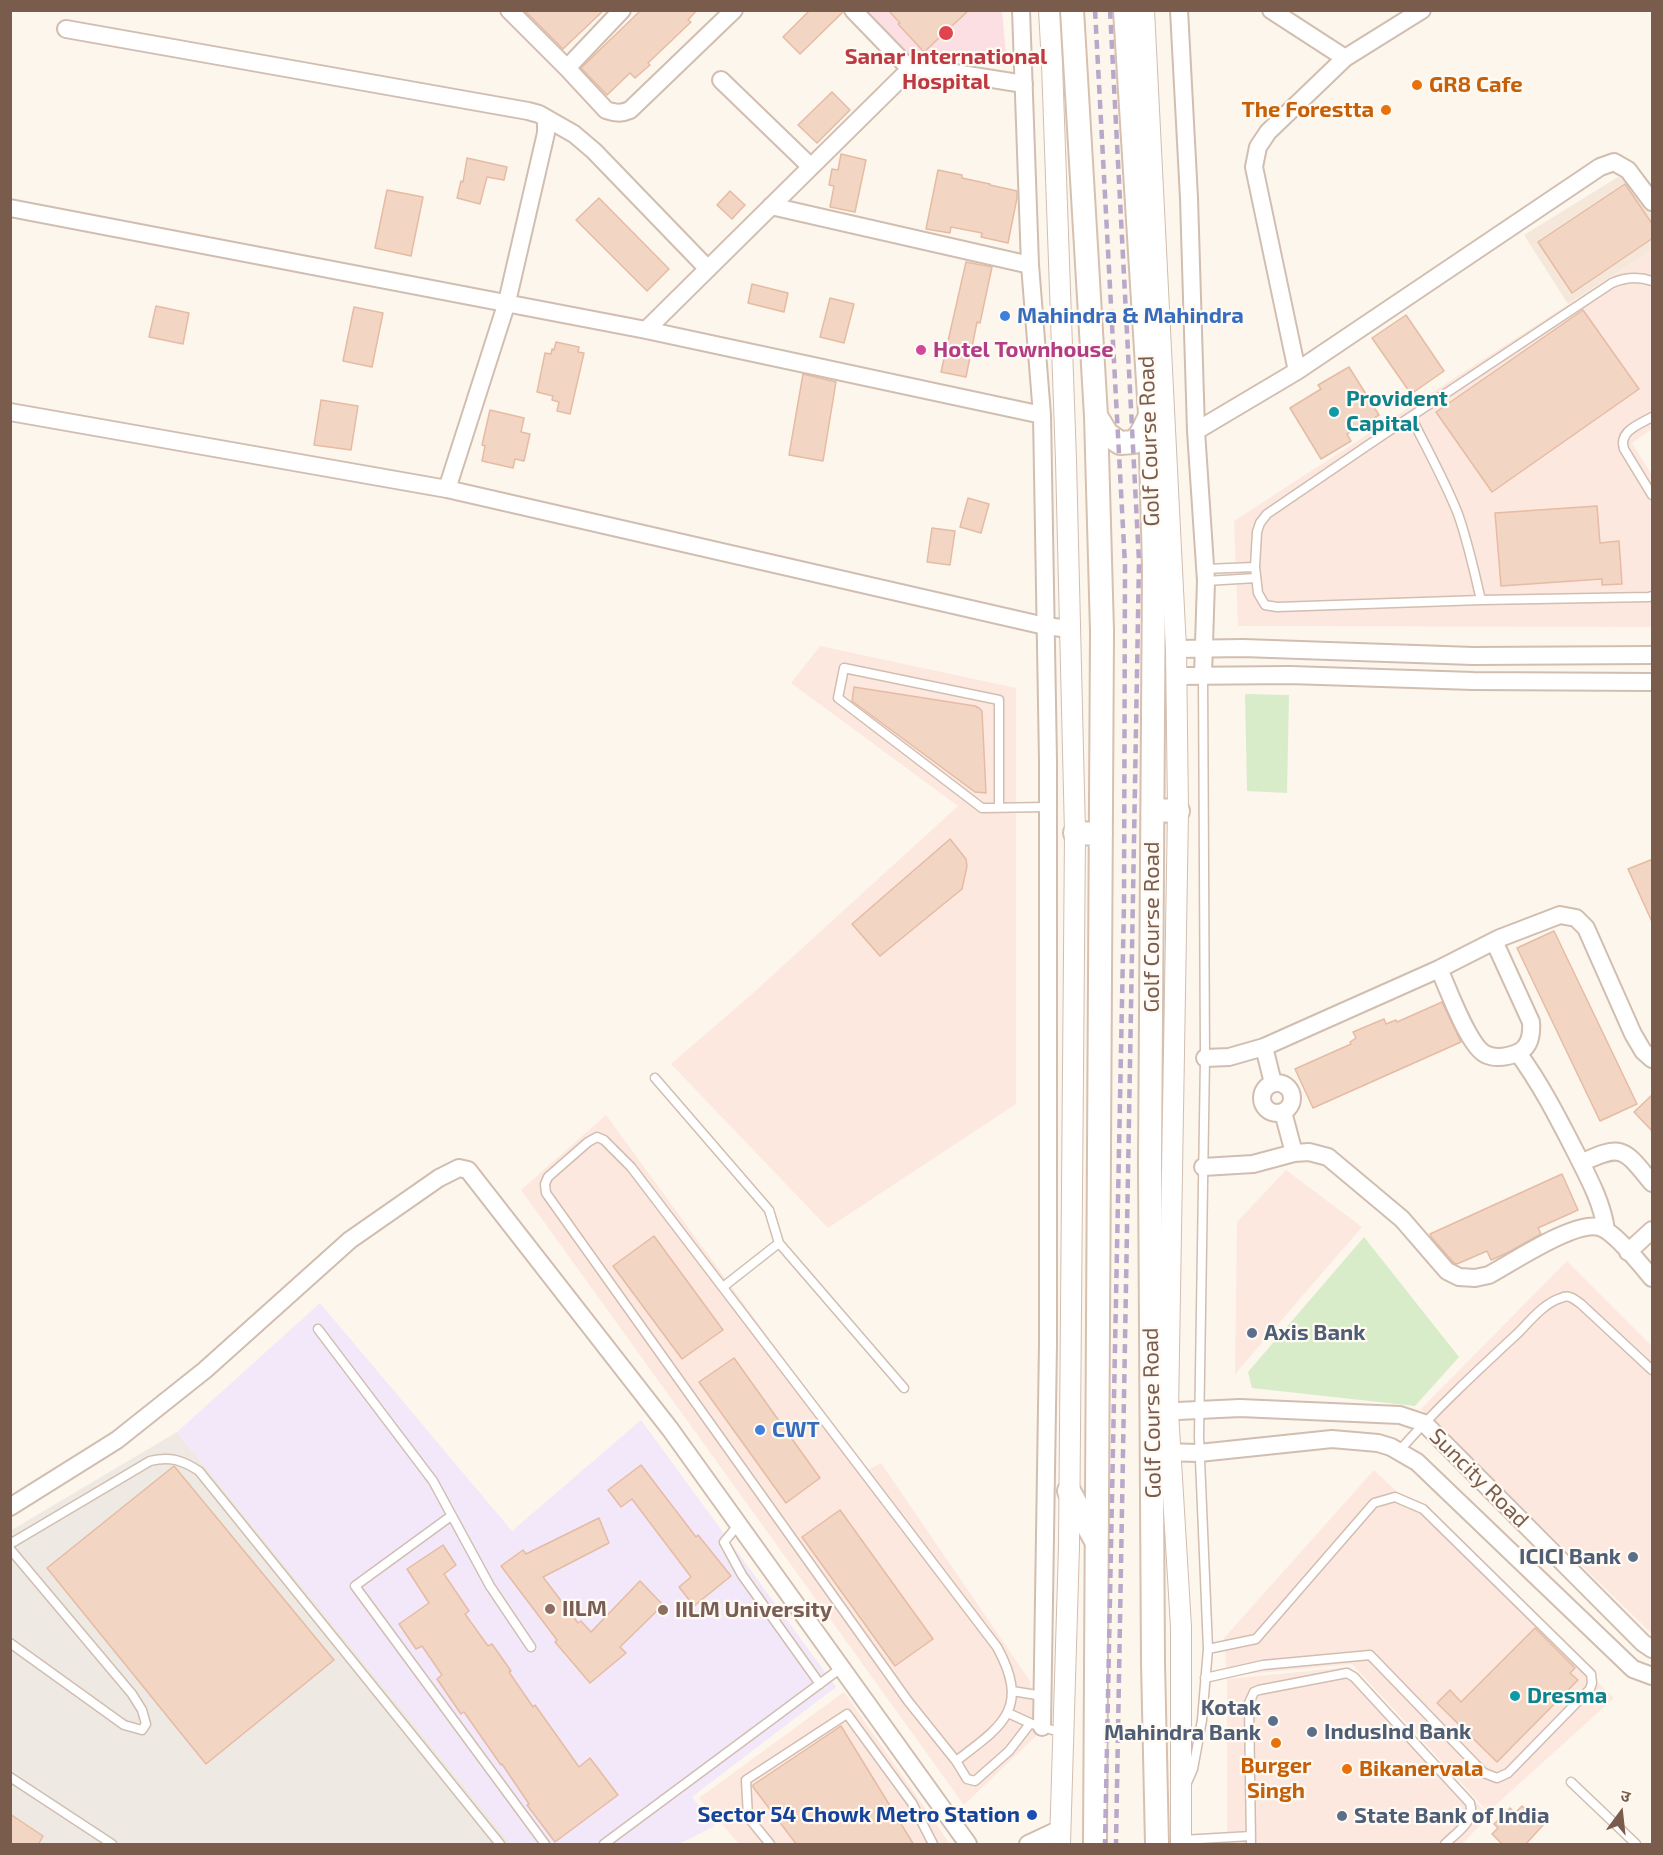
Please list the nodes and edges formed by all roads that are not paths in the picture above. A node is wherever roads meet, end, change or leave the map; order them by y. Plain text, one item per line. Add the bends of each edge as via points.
1 (509, 10) edge
2 (622, 10) edge
3 (734, 10) edge
4 (852, 10) edge
5 (1021, 10) edge
6 (1049, 10) edge
7 (1072, 10) edge
8 (1125, 10) edge
9 (1144, 10) edge
10 (1179, 10) edge
11 (1271, 10) edge
12 (1422, 10) edge
13 (66, 29) dead end
14 (1346, 58) junction
15 (567, 68) junction
16 (910, 69) junction
17 (721, 80) dead end
18 (1024, 84) junction
19 (546, 118) junction
20 (810, 166) junction
21 (1653, 202) edge
22 (771, 206) junction
23 (10, 208) edge
24 (1030, 265) junction
25 (708, 269) junction
26 (1653, 280) edge
27 (507, 302) junction
28 (646, 330) junction
29 (1297, 371) junction
30 (10, 412) edge
31 (1150, 414) junction
32 (1041, 415) junction
33 (1096, 416) junction
34 (1411, 417) junction
35 (1653, 417) edge
36 (1196, 431) junction
37 (447, 489) junction
38 (1653, 495) edge
39 (1255, 567) junction
40 (1206, 575) junction
41 (1256, 578) junction
42 (1653, 596) edge
43 (1481, 600) junction
44 (1045, 626) junction
45 (1070, 629) junction
46 (1205, 648) junction
47 (1176, 649) junction
48 (1653, 655) edge
49 (1473, 656) junction
50 (1567, 656) junction
51 (1203, 675) junction
52 (1175, 676) junction
53 (1473, 681) junction
54 (1569, 682) junction
55 (1653, 682) edge
56 (999, 807) junction
57 (1048, 807) junction
58 (1153, 810) junction
59 (1178, 812) junction
60 (1075, 833) junction
61 (1101, 834) junction
62 (1494, 941) junction
63 (1439, 969) junction
64 (1264, 1047) junction
65 (1518, 1053) junction
66 (1205, 1058) junction
67 (1653, 1059) edge
68 (655, 1078) dead end
69 (1294, 1153) junction
70 (1581, 1163) junction
71 (1203, 1167) junction
72 (1653, 1183) edge
73 (1606, 1230) junction
74 (1653, 1230) edge
75 (779, 1243) junction
76 (1629, 1252) junction
77 (1653, 1278) edge
78 (723, 1287) junction
79 (318, 1329) dead end
80 (1653, 1370) edge
81 (904, 1388) dead end
82 (1200, 1410) junction
83 (1160, 1412) junction
84 (1424, 1423) junction
85 (1400, 1451) junction
86 (1161, 1452) junction
87 (1199, 1453) junction
88 (1070, 1491) junction
89 (10, 1507) edge
90 (451, 1516) junction
91 (739, 1524) junction
92 (1097, 1542) junction
93 (10, 1546) edge
94 (10, 1643) edge
95 (531, 1647) dead end
96 (1208, 1649) junction
97 (1653, 1649) edge
98 (841, 1668) junction
99 (1653, 1676) edge
100 (1206, 1678) junction
101 (820, 1684) junction
102 (1012, 1691) junction
103 (1043, 1696) junction
104 (1008, 1713) junction
105 (1037, 1725) junction
106 (1063, 1733) junction
107 (956, 1761) junction
108 (10, 1777) edge
109 (1571, 1782) dead end
110 (1181, 1799) junction
111 (1060, 1837) edge
112 (1251, 1840) edge
113 (1181, 1842) edge
114 (112, 1845) edge
115 (500, 1845) edge
116 (545, 1845) edge
117 (604, 1845) edge
118 (770, 1845) edge
119 (933, 1845) edge
120 (968, 1845) edge
121 (1028, 1845) edge
122 (1095, 1845) edge
123 (1157, 1845) edge
124 (1444, 1845) edge
125 (1636, 1845) edge

1 - 15 street
2 - 15 street
3 - 15 street via 624,113 606,110
4 - 16 street
5 - 18 street
6 - 45 street
7 - 33 main road
8 - 31 main road, Golf Course Road
9 - 47 street
10 - 36 street
11 - 14 street
12 - 14 street
13 - 19 street via 528,111
14 - 29 street via 1268,132 1258,147 1254,167
16 - 18 street
16 - 20 street
17 - 20 street
18 - 24 street
19 - 25 street via 594,151
19 - 27 street via 546,133
20 - 22 street
21 - 29 street via 1628,170 1614,162 1600,167
22 - 24 street
22 - 25 street
23 - 27 street
24 - 32 street
25 - 28 street
26 - 34 lane via 1623,278 1612,283
27 - 28 street
27 - 37 street
28 - 32 street
29 - 36 street
30 - 37 street
31 - 33 main road via 1134,442 1120,443 1107,434
31 - 58 main road, Golf Course Road
32 - 44 street
33 - 61 main road via 1102,631
34 - 39 lane via 1267,514 1257,532
34 - 43 lane via 1458,515
35 - 38 lane via 1626,432 1622,443
36 - 40 street
37 - 44 street
39 - 40 lane via 1224,569
39 - 41 lane
40 - 41 lane via 1225,580
40 - 46 street
41 - 43 lane via 1265,605 1277,607
42 - 43 lane
44 - 45 street
44 - 57 street
45 - 60 street
46 - 47 street
46 - 49 street
46 - 51 street
47 - 52 street
48 - 50 street
49 - 50 street
49 - 53 street
50 - 54 street
51 - 52 street
51 - 53 street
51 - 66 lane
52 - 59 street
53 - 54 street
54 - 55 street
56 - 56 lane via 982,808 838,698 844,668 999,700
56 - 57 lane
57 - 103 street
58 - 59 main road
58 - 83 main road, Golf Course Road via 1150,1162
59 - 83 street
60 - 61 main road
60 - 88 street
61 - 92 main road
62 - 63 street
62 - 65 street via 1531,1022 1532,1036
62 - 67 street via 1560,915 1576,918 1586,928 1633,1034
63 - 64 street
63 - 65 street via 1476,1047 1494,1057
64 - 66 street via 1229,1057
64 - 69 street via 1273,1083 1283,1084 1291,1091 1293,1101 1283,1112
65 - 70 street
66 - 71 lane
68 - 75 lane via 768,1210
69 - 71 street via 1253,1164
69 - 73 street via 1328,1157 1402,1219 1447,1271 1459,1277 1489,1275 1584,1227
70 - 72 street via 1606,1151 1617,1151 1628,1155
70 - 73 street
71 - 82 lane
73 - 76 street
74 - 76 street
75 - 78 lane
75 - 81 lane
76 - 77 street
78 - 102 lane via 998,1647
78 - 107 lane via 631,1167 604,1140 597,1137 588,1142 548,1177 546,1193 555,1206 908,1701
79 - 90 lane via 433,1481
80 - 84 lane via 1581,1304 1563,1297 1546,1306
82 - 83 street, Suncity Road
82 - 84 street, Suncity Road via 1400,1415
82 - 87 lane
83 - 86 main road, Golf Course Road
84 - 85 lane
84 - 97 street, Suncity Road
85 - 87 street, Suncity Road via 1378,1443 1332,1439
85 - 99 street, Suncity Road via 1417,1462 1633,1669
86 - 87 street, Suncity Road
86 - 110 street via 1181,1627
86 - 123 main road, Golf Course Road via 1153,1663
87 - 96 lane
88 - 92 main road
88 - 106 street
89 - 91 street via 117,1440 205,1370 350,1240 459,1168 468,1170
90 - 95 lane via 490,1586
90 - 116 lane via 355,1586
91 - 98 street
91 - 101 lane via 724,1542 742,1575
92 - 122 main road
93 - 94 lane via 132,1694 147,1724 142,1730 124,1725
93 - 115 lane via 150,1461 174,1458 186,1463 199,1472
96 - 100 lane
96 - 100 lane via 1256,1639 1374,1503 1395,1497 1423,1509 1591,1674 1592,1683 1508,1773 1497,1778 1484,1773 1370,1655 1263,1665
98 - 101 lane
98 - 120 street
100 - 110 lane via 1193,1769
101 - 117 lane
102 - 103 lane
102 - 104 lane
103 - 105 street
104 - 105 lane
104 - 107 lane via 991,1735
105 - 106 lane
105 - 107 lane via 1026,1727 1009,1751 975,1781 967,1779
106 - 111 street
108 - 114 lane
109 - 125 lane
110 - 113 street
111 - 121 street
112 - 113 lane
112 - 124 lane via 1251,1696 1259,1690 1347,1673 1470,1803 1470,1817
118 - 119 lane via 748,1816 747,1780 847,1714 912,1803

